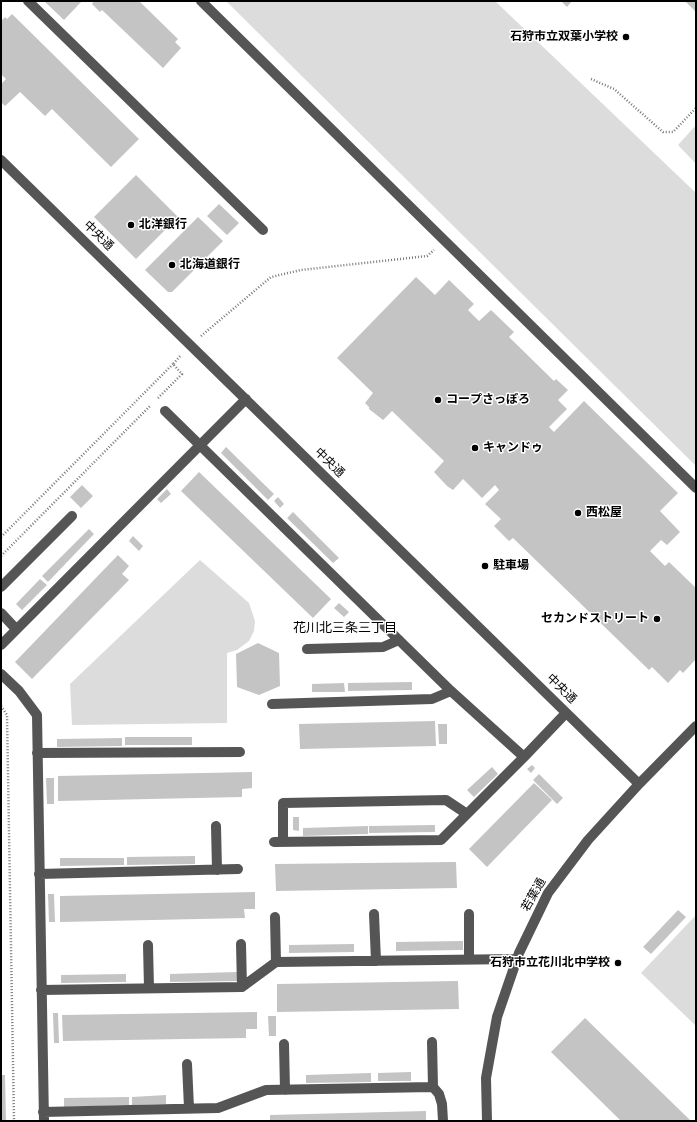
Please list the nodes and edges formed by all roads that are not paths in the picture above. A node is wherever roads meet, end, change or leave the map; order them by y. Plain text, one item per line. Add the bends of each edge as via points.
1 (28, 1) edge
2 (201, 1) edge
3 (1, 160) edge
4 (263, 230) dead end
5 (246, 399) junction
6 (165, 411) dead end
7 (199, 445) junction
8 (696, 488) edge
9 (72, 516) dead end
10 (1, 587) edge
11 (1, 613) edge
12 (16, 630) junction
13 (399, 640) junction
14 (1, 645) edge
15 (307, 649) dead end
16 (1, 674) edge
17 (451, 691) junction
18 (272, 704) dead end
19 (566, 713) junction
20 (696, 726) edge
21 (240, 752) dead end
22 (38, 753) junction
23 (524, 757) junction
24 (639, 784) junction
25 (467, 814) junction
26 (216, 826) dead end
27 (238, 869) dead end
28 (217, 870) junction
29 (40, 874) junction
30 (374, 914) dead end
31 (469, 914) dead end
32 (275, 917) dead end
33 (241, 944) dead end
34 (148, 945) dead end
35 (517, 959) junction
36 (469, 960) junction
37 (376, 961) junction
38 (276, 962) junction
39 (242, 987) junction
40 (149, 988) junction
41 (42, 990) junction
42 (432, 1042) dead end
43 (284, 1044) dead end
44 (187, 1064) dead end
45 (433, 1087) junction
46 (285, 1090) junction
47 (189, 1108) junction
48 (44, 1116) edge
49 (443, 1121) edge
50 (487, 1121) edge

1 - 4 street
2 - 8 street
3 - 5 street, 中央通
5 - 7 street
5 - 19 street, 中央通
6 - 7 street
7 - 12 street
7 - 13 street
9 - 10 street
11 - 12 street
12 - 14 street
13 - 15 street via 383,647
13 - 17 street
16 - 22 street via 19,691 37,715
17 - 18 street via 432,699
17 - 23 street
19 - 23 street
19 - 24 street, 中央通
20 - 24 street, 若葉通
21 - 22 street
22 - 29 street
23 - 25 street
24 - 35 street, 若葉通 via 588,840 548,893
25 - 25 street via 441,840 278,842 283,803 446,800
26 - 28 street
27 - 28 street
28 - 29 street
29 - 41 street
30 - 37 street
31 - 36 street
32 - 38 street
33 - 39 street
34 - 40 street
35 - 36 street
35 - 50 street, 若葉通 via 497,1017 486,1078
36 - 37 street
37 - 38 street
38 - 39 street
39 - 40 street
40 - 41 street
41 - 48 street
42 - 45 street
43 - 46 street
44 - 47 street
45 - 46 street
45 - 49 street via 440,1094
46 - 47 street via 266,1090 218,1108
47 - 48 street

